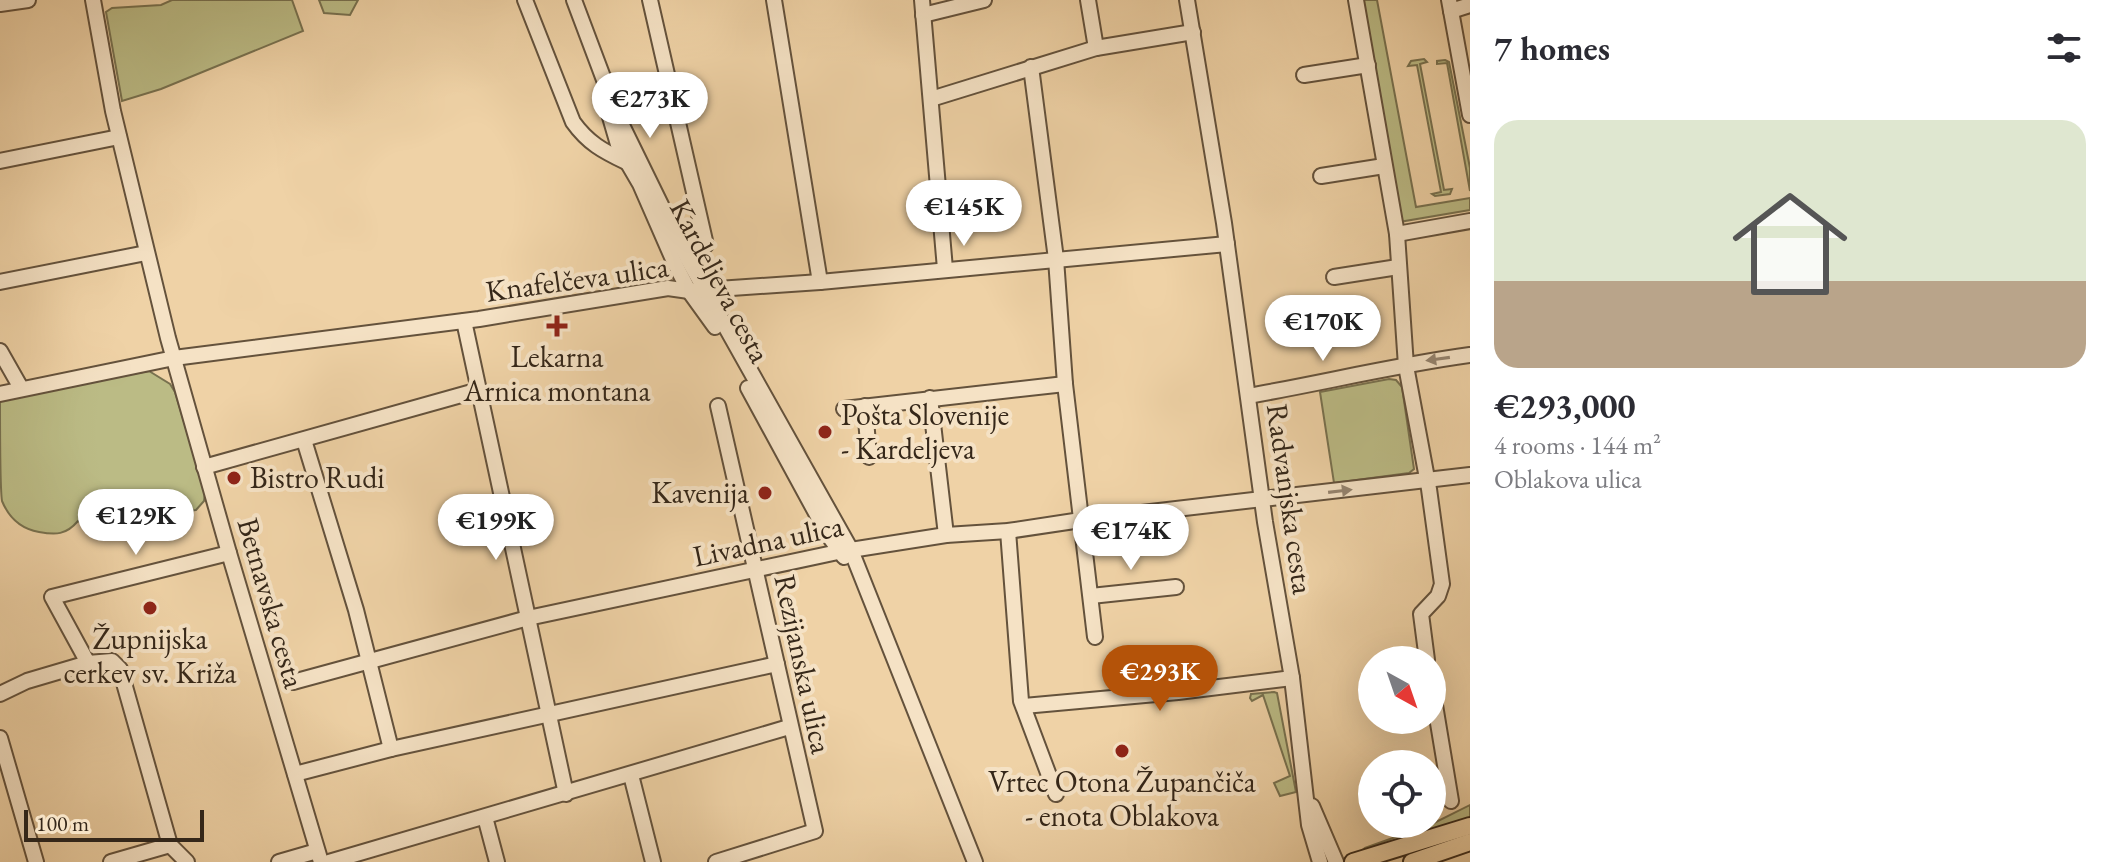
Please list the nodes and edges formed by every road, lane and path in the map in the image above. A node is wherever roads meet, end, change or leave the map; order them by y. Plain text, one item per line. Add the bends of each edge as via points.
1 (28, 0) edge
2 (93, 0) edge
3 (525, 0) edge
4 (566, 0) edge
5 (574, 0) edge
6 (650, 0) edge
7 (774, 0) edge
8 (984, 0) edge
9 (1088, 0) edge
10 (1187, 0) edge
11 (1356, 0) edge
12 (0, 4) edge
13 (1470, 5) edge
14 (1450, 6) edge
15 (922, 7) edge
16 (1193, 32) junction
17 (1096, 48) junction
18 (1368, 65) junction
19 (1031, 67) junction
20 (1304, 75) dead end
21 (931, 99) junction
22 (1470, 115) edge
23 (119, 137) junction
24 (0, 161) edge
25 (627, 163) junction
26 (1384, 166) junction
27 (1321, 176) dead end
28 (1470, 221) edge
29 (1397, 234) junction
30 (1227, 244) junction
31 (706, 245) dead end
32 (146, 253) junction
33 (1056, 259) junction
34 (1398, 267) junction
35 (945, 269) junction
36 (1334, 277) dead end
37 (0, 282) edge
38 (820, 282) junction
39 (696, 290) junction
40 (464, 321) junction
41 (0, 351) edge
42 (1470, 355) edge
43 (174, 358) junction
44 (1406, 366) junction
45 (1065, 384) junction
46 (21, 388) junction
47 (479, 390) junction
48 (0, 394) edge
49 (1248, 396) junction
50 (930, 398) junction
51 (718, 406) dead end
52 (865, 406) junction
53 (844, 409) dead end
54 (304, 440) junction
55 (869, 457) dead end
56 (204, 467) junction
57 (1470, 475) edge
58 (1426, 480) junction
59 (1263, 500) junction
60 (1081, 520) junction
61 (1008, 531) junction
62 (946, 535) junction
63 (845, 551) junction
64 (229, 553) junction
65 (756, 570) junction
66 (1176, 587) dead end
67 (1091, 596) junction
68 (528, 618) junction
69 (1095, 637) dead end
70 (1425, 646) edge
71 (370, 662) junction
72 (88, 663) junction
73 (777, 664) junction
74 (1292, 678) junction
75 (293, 682) dead end
76 (0, 694) edge
77 (1024, 706) junction
78 (549, 713) junction
79 (789, 727) junction
80 (1440, 734) edge
81 (0, 738) edge
82 (391, 749) junction
83 (295, 774) junction
84 (631, 775) junction
85 (566, 794) junction
86 (1056, 794) dead end
87 (1308, 798) junction
88 (1451, 801) dead end
89 (485, 817) junction
90 (1470, 826) edge
91 (1470, 842) edge
92 (170, 845) junction
93 (763, 855) edge
94 (319, 856) edge
95 (36, 862) edge
96 (111, 862) edge
97 (187, 862) edge
98 (279, 862) edge
99 (329, 862) edge
100 (497, 862) edge
101 (653, 862) edge
102 (716, 862) edge
103 (975, 862) edge
104 (1320, 862) edge
105 (1336, 862) edge
106 (1353, 862) edge
107 (1412, 862) edge

1 - 12 street
2 - 23 street, Betnavska cesta
3 - 25 street via 573,122 585,139
4 - 25 street, Kardeljeva cesta
5 - 39 street, Kardeljeva cesta via 618,117
6 - 31 street
7 - 38 street
8 - 15 street
9 - 17 street
10 - 16 street, Radvanjska cesta
11 - 18 street
13 - 14 street
14 - 22 street
15 - 21 street
16 - 17 street
16 - 30 street, Radvanjska cesta
17 - 19 street
18 - 20 street
18 - 26 street
19 - 21 street
19 - 33 street
21 - 35 street
23 - 24 street
23 - 32 street, Betnavska cesta
25 - 39 street, Kardeljeva cesta
26 - 27 street
26 - 29 street
28 - 29 street
29 - 34 street
30 - 33 street, Knafelčeva ulica
30 - 49 street, Radvanjska cesta
32 - 37 street
32 - 43 street, Betnavska cesta
33 - 35 street, Knafelčeva ulica
33 - 45 street
34 - 36 street
34 - 44 street
35 - 38 street, Knafelčeva ulica
38 - 39 street, Knafelčeva ulica
39 - 40 street, Knafelčeva ulica via 668,288
39 - 63 street, Kardeljeva cesta
40 - 43 street, Knafelčeva ulica
40 - 47 street
41 - 46 street
42 -> 44 street
43 - 46 street, Knafelčeva ulica
43 - 56 street, Betnavska cesta
44 - 49 street
44 - 58 street
45 - 50 street
45 - 60 street
46 - 48 street, Knafelčeva ulica
47 - 54 street
47 - 68 street
49 - 59 street, Radvanjska cesta
50 - 52 street
50 - 62 street
51 - 65 street, Rezijanska ulica
52 - 53 street
52 - 55 street
54 - 56 street
54 - 71 street
56 - 64 street, Betnavska cesta
57 - 58 street, Livadna ulica
59 -> 58 street, Livadna ulica
58 - 70 street via 1442,584 1421,614
59 - 60 street, Livadna ulica
59 - 74 street, Radvanjska cesta
60 - 61 street, Livadna ulica
60 - 67 street
61 - 62 street, Livadna ulica
61 - 77 street
62 - 63 street, Livadna ulica
63 - 65 street, Livadna ulica
63 - 103 street, Kardeljeva cesta via 859,570
64 - 72 street via 52,597
64 - 83 street, Betnavska cesta
65 - 68 street, Livadna ulica
65 - 73 street, Rezijanska ulica
66 - 67 street
67 - 69 street
68 - 71 street, Livadna ulica
68 - 78 street
71 - 75 street, Livadna ulica
71 - 82 street
72 - 76 street
72 - 92 street via 112,661 120,669
73 - 78 street
73 - 79 street, Rezijanska ulica
74 - 77 street
74 - 87 street, Radvanjska cesta
77 - 86 street
78 - 82 street
78 - 85 street
79 - 84 street
79 - 93 street, Rezijanska ulica via 815,831
80 - 88 street
81 - 95 street
82 - 83 street
83 - 94 street, Betnavska cesta
84 - 85 street
84 - 101 street
85 - 89 street
87 - 104 street, Radvanjska cesta
87 - 105 street
89 - 99 street
89 - 100 street
90 - 106 main road
91 - 107 main road
92 - 96 street
92 - 97 street
93 - 102 street, Rezijanska ulica
94 - 98 street

